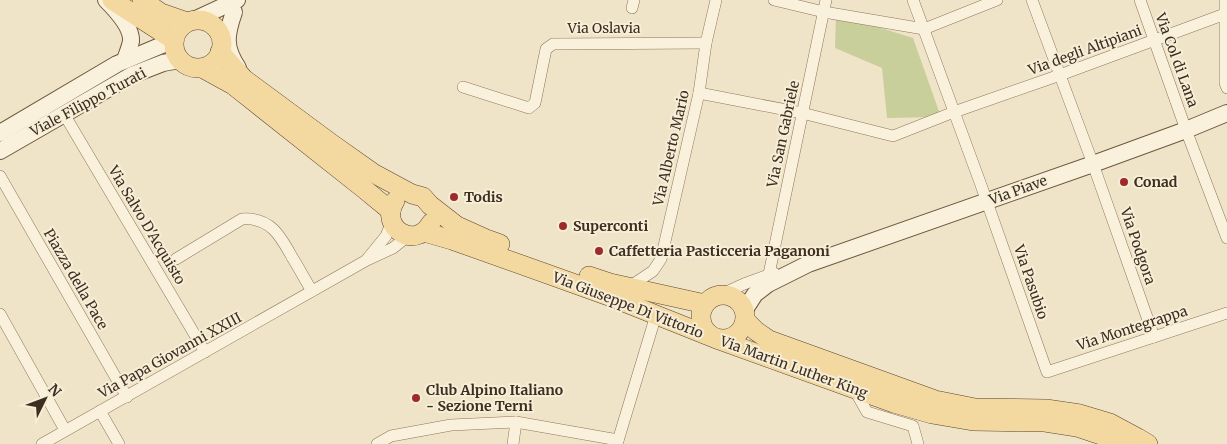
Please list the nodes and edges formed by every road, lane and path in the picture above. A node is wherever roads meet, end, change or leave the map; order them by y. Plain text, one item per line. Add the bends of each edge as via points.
1 (106, 0) edge
2 (112, 0) edge
3 (142, 0) edge
4 (246, 0) edge
5 (716, 0) edge
6 (774, 0) edge
7 (826, 0) edge
8 (913, 0) edge
9 (997, 0) edge
10 (1032, 0) edge
11 (1140, 0) edge
12 (1225, 0) edge
13 (236, 6) edge
14 (824, 12) junction
15 (1225, 14) junction
16 (191, 21) junction
17 (924, 29) junction
18 (174, 40) junction
19 (1154, 40) junction
20 (706, 43) junction
21 (221, 45) junction
22 (125, 60) junction
23 (180, 60) junction
24 (202, 68) junction
25 (1060, 75) junction
26 (244, 79) junction
27 (463, 87) dead end
28 (1227, 88) edge
29 (699, 93) junction
30 (954, 112) junction
31 (802, 113) junction
32 (1227, 113) edge
33 (64, 114) junction
34 (1186, 130) junction
35 (0, 133) edge
36 (0, 151) edge
37 (1093, 164) junction
38 (0, 176) edge
39 (412, 194) junction
40 (986, 201) junction
41 (430, 205) junction
42 (391, 216) junction
43 (416, 234) junction
44 (1227, 238) edge
45 (176, 260) dead end
46 (367, 260) junction
47 (808, 264) junction
48 (768, 274) junction
49 (629, 287) junction
50 (312, 292) junction
51 (722, 294) junction
52 (705, 304) junction
53 (1227, 313) edge
54 (0, 314) edge
55 (656, 315) junction
56 (744, 315) junction
57 (1154, 337) junction
58 (714, 338) junction
59 (205, 352) junction
60 (1047, 372) joint
61 (854, 389) junction
62 (127, 397) junction
63 (100, 411) junction
64 (516, 422) junction
65 (65, 430) junction
66 (391, 440) edge
67 (617, 442) edge
68 (1146, 442) edge
69 (42, 444) edge
70 (118, 444) edge
71 (377, 444) edge
72 (513, 444) edge
73 (918, 444) edge
74 (1120, 444) edge

1 - 22 street, Viale Filippo Turati via 127,26 131,40
2 - 18 main road
3 - 16 main road, Via Giuseppe Di Vittorio via 161,13
4 - 13 street
5 - 20 street, Via Alberto Mario
6 - 14 street
7 - 14 street, Via San Gabriele
8 - 17 street, Via Pasubio
9 - 17 street
10 - 25 street, Via Podgora
11 - 19 street, Via Col di Lana
12 - 15 street
13 - 16 street
13 - 21 street
13 - 26 street via 229,25 228,41 231,57
14 - 17 street
14 - 31 street, Via San Gabriele
15 - 19 street, Via degli Altipiani
15 - 28 street
16 - 18 main road via 178,29
16 - 21 main road, Via Giuseppe Di Vittorio via 201,20 214,26
17 - 30 street, Via Pasubio
18 - 22 street, Viale Filippo Turati
18 - 23 main road via 174,51
19 - 25 street, Via degli Altipiani
19 - 34 street, Via Col di Lana
20 - 27 street, Via Oslavia via 553,44 546,49 535,104 529,108
20 - 29 street, Via Alberto Mario
21 - 24 main road via 218,58
21 - 26 main road, Via Giuseppe Di Vittorio
22 - 35 street, Viale Filippo Turati
23 - 24 main road, Via Giuseppe Di Vittorio via 192,68
23 - 33 street, Viale Filippo Turati via 132,75
24 - 42 main road, Via Giuseppe Di Vittorio via 233,85 364,188
25 - 30 street, Via degli Altipiani
25 - 37 street, Via Podgora
26 - 39 main road, Via Giuseppe Di Vittorio via 373,173
29 - 31 street, Via degli Altipiani
29 - 49 street, Via Alberto Mario via 661,259 653,271
30 - 31 street, Via degli Altipiani via 893,136
30 - 40 street, Via Pasubio
31 - 48 street, Via San Gabriele
32 - 34 street, Via Piave
33 - 36 street, Viale Filippo Turati
33 - 59 street, Via Salvo D'Acquisto
34 - 37 street, Via Piave
34 - 44 street, Via Col di Lana
37 - 40 street, Via Piave
37 - 57 street, Via Podgora
38 - 62 street, Piazza della Pace
39 - 41 main road, Via Giuseppe Di Vittorio via 423,197
39 - 42 main road via 396,201
40 - 47 street, Via Piave
40 - 60 street, Via Pasubio
41 - 43 main road via 433,217 428,228
41 - 49 main road, Via Giuseppe Di Vittorio via 458,226 486,240
42 - 43 main road, Via Giuseppe Di Vittorio via 398,231
42 - 46 street, Via Papa Giovanni XXIII via 386,236
43 - 46 street, Via Papa Giovanni XXIII
43 - 55 main road, Via Giuseppe Di Vittorio via 452,240
45 - 50 street via 242,219 252,218 273,228 281,237
46 - 50 street, Via Papa Giovanni XXIII
47 - 48 street, Via Piave
47 - 56 street, Via Piave via 755,294
48 - 51 street, Via Piave
49 - 52 main road, Via Giuseppe Di Vittorio
50 - 59 street, Via Papa Giovanni XXIII
51 - 52 main road, Via Piave
51 - 56 main road via 736,299
52 - 58 main road, Via Giuseppe Di Vittorio via 701,323
53 - 57 street, Via Montegrappa
54 - 65 street
55 - 58 main road, Via Giuseppe Di Vittorio
55 - 67 street
56 - 58 main road, Via Martin Luther King via 743,327 734,336
56 - 68 main road, Via Martin Luther King via 756,331 769,340 935,400 975,408 1046,409 1080,414 1110,423
57 - 60 street, Via Montegrappa
58 - 61 main road, Via Martin Luther King
59 - 62 street, Via Papa Giovanni XXIII
61 - 73 street via 867,412 913,426
61 - 74 main road, Via Martin Luther King via 932,414 973,421 1045,422 1077,427
62 - 63 street, Via Papa Giovanni XXIII
63 - 65 street, Via Papa Giovanni XXIII
63 - 70 street
64 - 66 street via 451,425
64 - 67 street
64 - 72 street
65 - 69 street, Via Papa Giovanni XXIII
66 - 71 street

